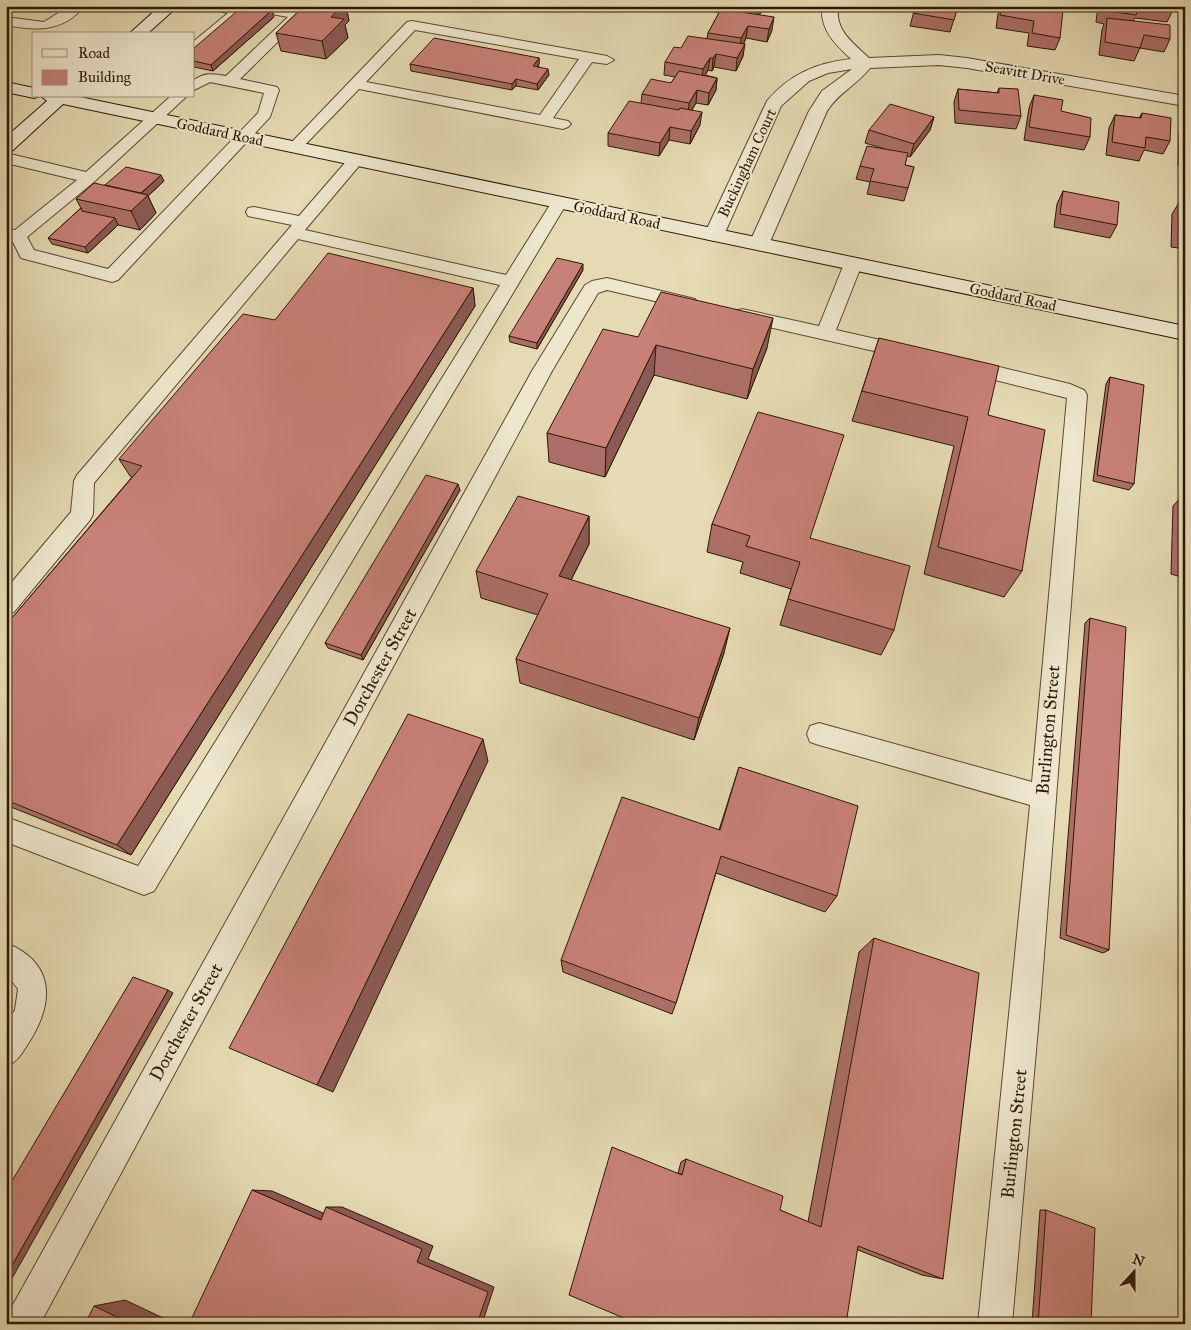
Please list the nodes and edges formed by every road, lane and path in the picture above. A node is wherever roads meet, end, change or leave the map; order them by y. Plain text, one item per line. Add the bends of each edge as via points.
1 (78, 6) edge
2 (170, 6) edge
3 (214, 6) edge
4 (830, 6) edge
5 (244, 8) edge
6 (6, 21) edge
7 (139, 32) edge
8 (195, 47) edge
9 (588, 57) junction
10 (607, 60) dead end
11 (865, 63) junction
12 (201, 74) edge
13 (230, 81) junction
14 (355, 84) junction
15 (6, 87) edge
16 (32, 93) edge
17 (56, 98) edge
18 (62, 98) edge
19 (178, 98) edge
20 (1185, 101) edge
21 (156, 119) junction
22 (544, 120) junction
23 (563, 124) dead end
24 (244, 137) junction
25 (6, 147) edge
26 (295, 147) junction
27 (6, 158) edge
28 (356, 160) junction
29 (89, 178) junction
30 (559, 203) junction
31 (254, 212) dead end
32 (299, 228) junction
33 (714, 234) junction
34 (12, 235) edge
35 (758, 244) junction
36 (853, 264) junction
37 (511, 282) junction
38 (1185, 333) edge
39 (825, 334) junction
40 (6, 605) edge
41 (820, 734) dead end
42 (1043, 797) junction
43 (6, 829) edge
44 (6, 957) edge
45 (6, 1052) edge
46 (21, 1324) edge
47 (995, 1324) edge

1 - 6 lane via 47,26
2 - 7 main road
3 - 5 lane
4 - 11 main road via 831,30
5 - 8 lane
5 - 13 lane via 298,15
9 - 10 lane
9 - 14 lane via 412,25
9 - 22 lane
11 - 20 main road, Seavitt Drive via 938,60 967,63
11 - 33 main road, Buckingham Court via 827,66 798,79 784,90 773,105
11 - 35 main road via 854,78 828,95 818,111
12 - 13 lane
13 - 24 lane via 272,90 265,114
14 - 22 lane
14 - 26 lane
15 - 16 main road
17 - 25 main road
18 - 21 main road, Goddard Road
19 - 21 lane
21 - 24 main road, Goddard Road
21 - 29 lane
22 - 23 lane
24 - 26 main road, Goddard Road
24 - 34 lane via 112,276 27,254
26 - 28 main road, Goddard Road
27 - 29 lane
28 - 30 main road, Goddard Road
28 - 32 lane
29 - 34 lane
30 - 33 main road, Goddard Road
30 - 37 lane
31 - 32 lane
32 - 37 lane
32 - 40 lane via 84,481 82,514
33 - 35 main road, Goddard Road
35 - 36 main road, Goddard Road
36 - 38 main road, Goddard Road
36 - 39 lane
37 - 43 lane via 144,882
39 - 42 lane, Burlington Street via 1063,388 1077,395
39 - 46 lane, Dorchester Street via 607,284 591,289 532,389
41 - 42 lane
42 - 47 lane, Burlington Street
44 - 45 lane via 15,960 33,985 29,1015

